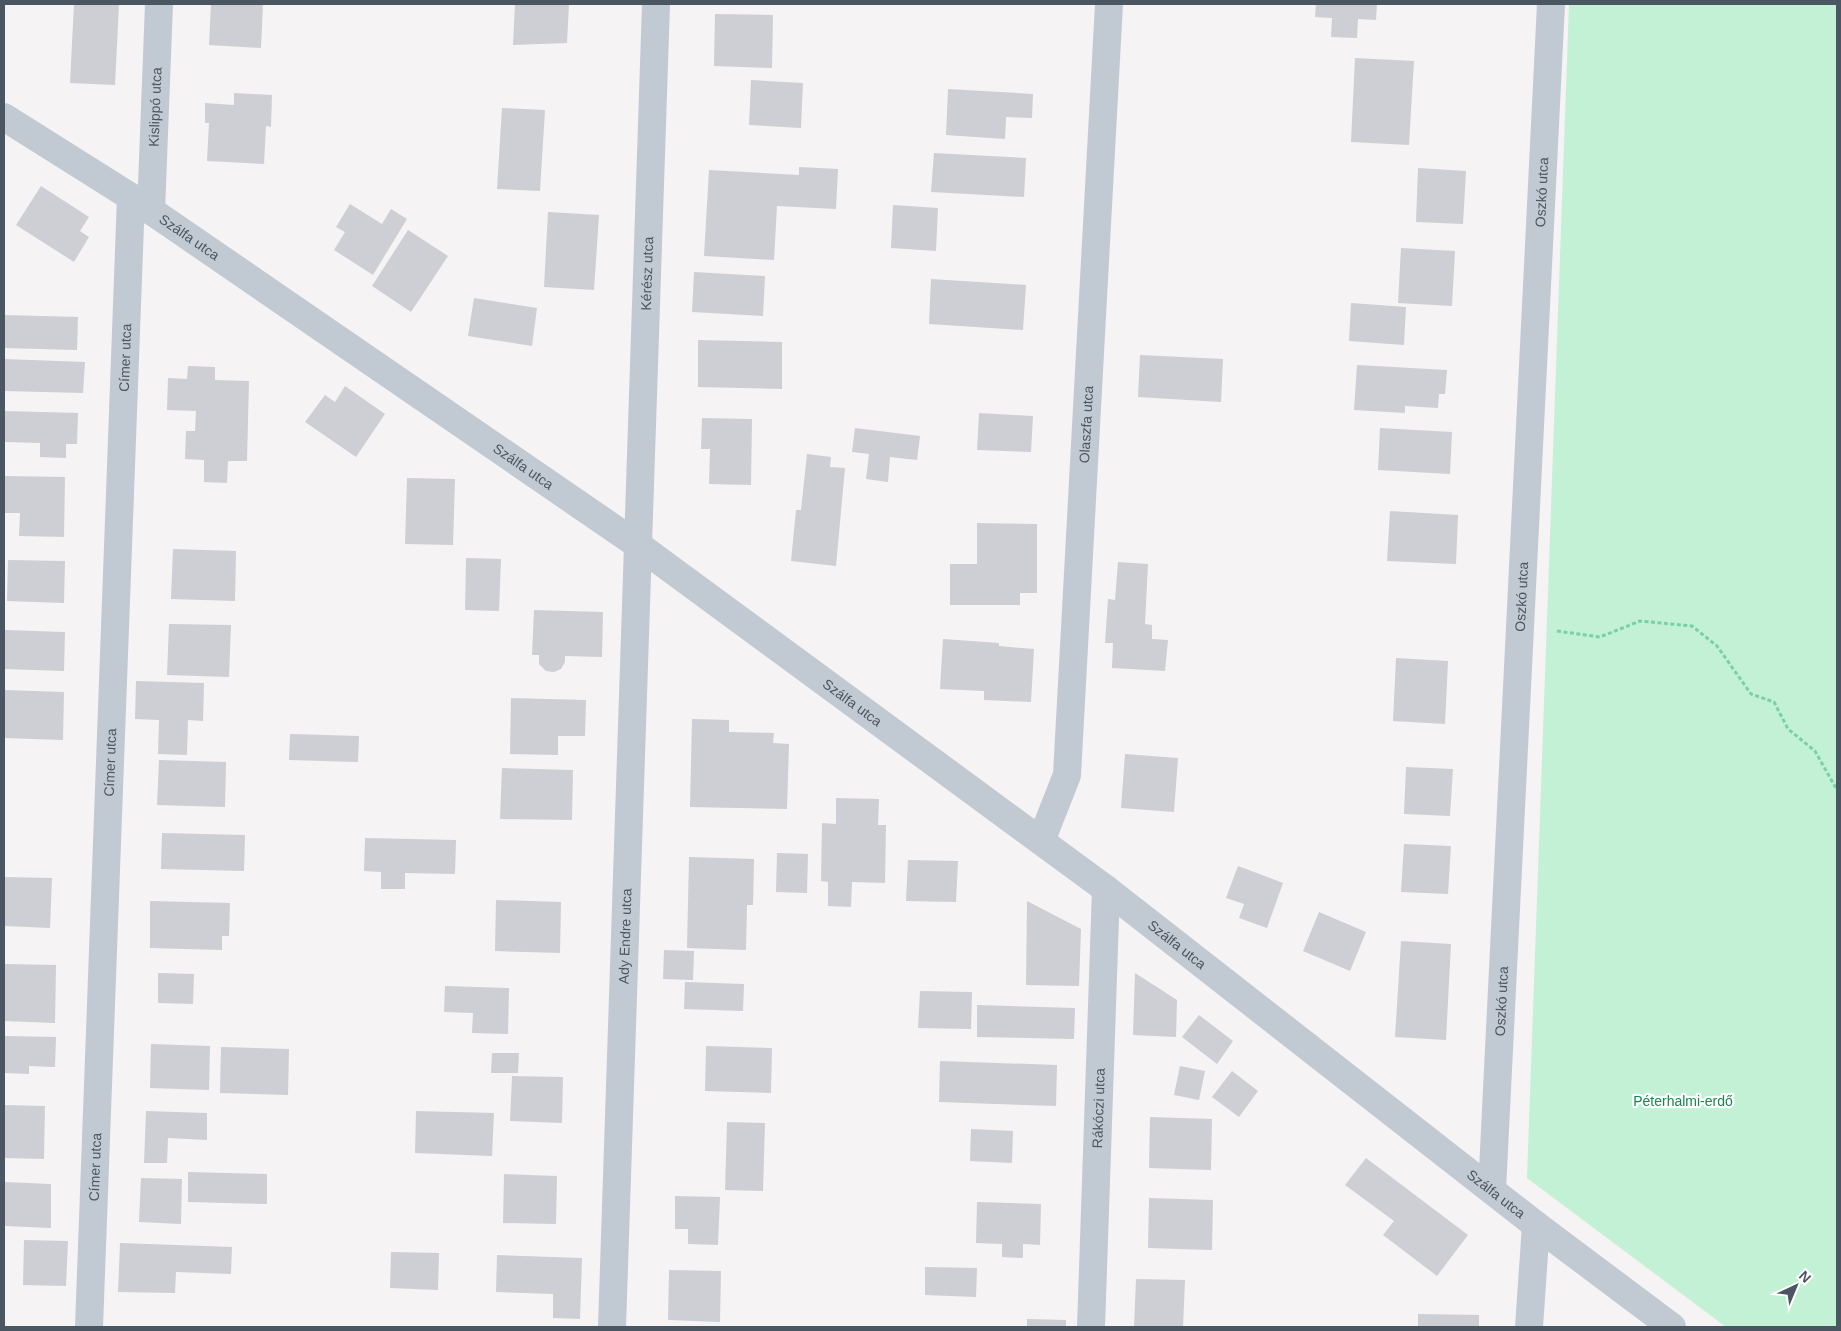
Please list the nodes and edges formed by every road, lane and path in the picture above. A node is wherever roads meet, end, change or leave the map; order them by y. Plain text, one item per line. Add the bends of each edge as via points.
1 (159, 4) edge
2 (656, 4) edge
3 (1109, 4) edge
4 (1552, 4) edge
5 (4, 117) edge
6 (141, 204) junction
7 (638, 545) junction
8 (1557, 631) dead end
9 (1837, 790) edge
10 (1041, 841) junction
11 (1106, 889) junction
12 (1492, 1190) junction
13 (1536, 1225) junction
14 (89, 1327) edge
15 (612, 1327) edge
16 (1091, 1327) edge
17 (1529, 1327) edge
18 (1672, 1327) edge

1 - 6 street, Kislippó utca
2 - 7 street, Kérész utca
3 - 10 street, Olaszfa utca via 1067,774
4 - 12 street, Oszkó utca
5 - 6 street, Szálfa utca
6 - 7 street, Szálfa utca
6 - 14 street, Címer utca
7 - 10 street, Szálfa utca
7 - 15 street, Ady Endre utca
8 - 9 path via 1600,637 1640,621 1692,626 1717,646 1751,694 1774,702 1788,729 1815,751
10 - 11 street, Szálfa utca
11 - 12 street, Szálfa utca
11 - 16 street, Rákóczi utca
12 - 13 street, Szálfa utca
13 - 17 street
13 - 18 street, Szálfa utca

